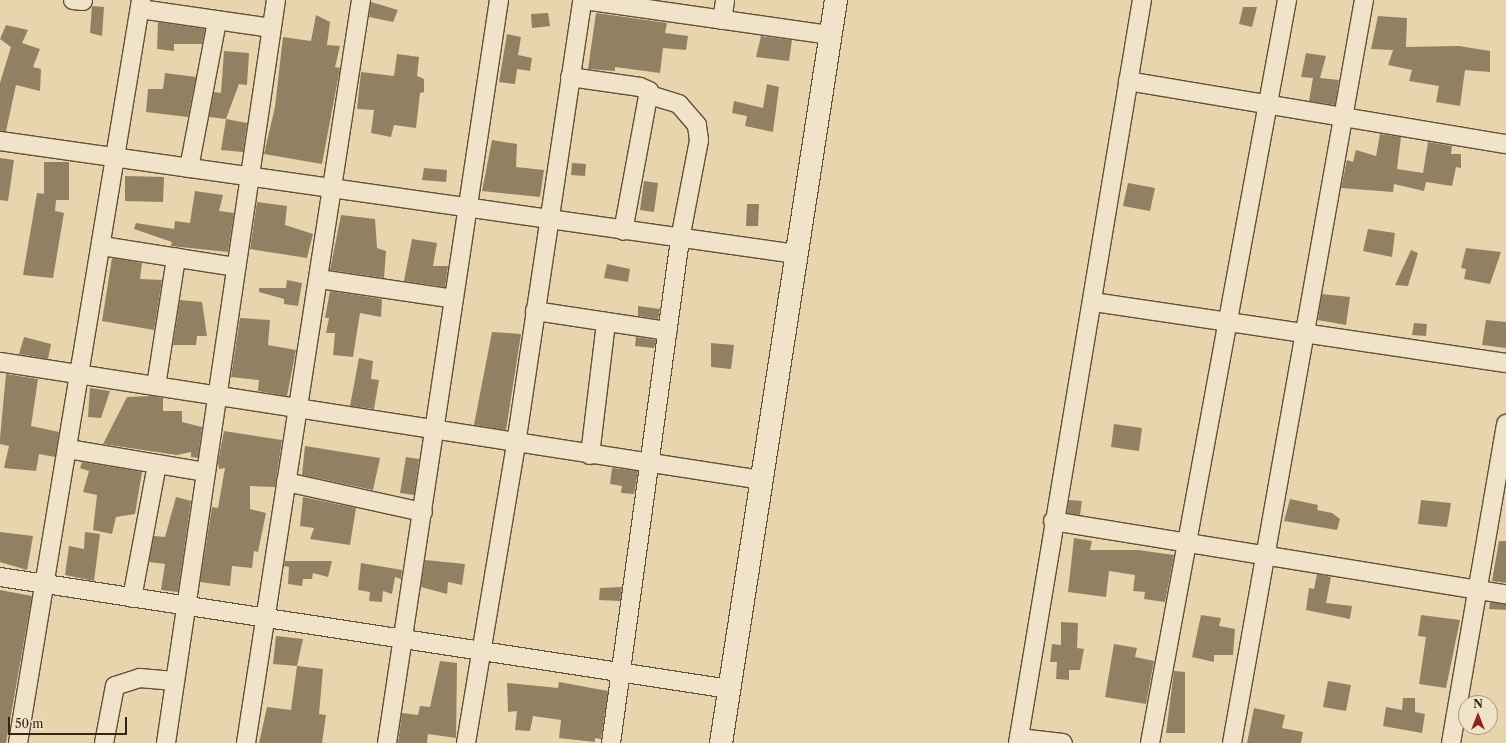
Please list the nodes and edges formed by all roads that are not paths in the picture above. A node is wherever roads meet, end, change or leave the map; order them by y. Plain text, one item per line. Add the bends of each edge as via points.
1 (276, 0) edge
2 (361, 0) edge
3 (499, 0) edge
4 (583, 0) edge
5 (725, 0) edge
6 (836, 0) edge
7 (1142, 0) edge
8 (1287, 0) edge
9 (1364, 0) edge
10 (140, 5) edge
11 (722, 20) junction
12 (218, 21) junction
13 (272, 28) junction
14 (831, 35) junction
15 (570, 77) junction
16 (1128, 81) junction
17 (650, 95) junction
18 (1268, 103) junction
19 (1344, 115) junction
20 (0, 141) edge
21 (1506, 144) edge
22 (118, 158) junction
23 (189, 168) junction
24 (248, 177) junction
25 (334, 190) junction
26 (466, 209) junction
27 (548, 221) junction
28 (623, 231) junction
29 (680, 239) junction
30 (102, 246) junction
31 (796, 254) junction
32 (176, 258) junction
33 (236, 267) junction
34 (319, 279) junction
35 (454, 300) junction
36 (1093, 302) junction
37 (535, 311) junction
38 (606, 322) junction
39 (1227, 323) junction
40 (667, 331) junction
41 (1303, 335) junction
42 (1506, 363) edge
43 (0, 364) edge
44 (80, 375) junction
45 (156, 386) junction
46 (216, 395) junction
47 (297, 407) junction
48 (1506, 424) edge
49 (436, 430) junction
50 (516, 444) junction
51 (68, 449) junction
52 (590, 454) junction
53 (157, 464) junction
54 (650, 464) junction
55 (206, 472) junction
56 (761, 480) junction
57 (286, 482) junction
58 (423, 512) junction
59 (1053, 521) junction
60 (1188, 543) junction
61 (1264, 556) junction
62 (0, 577) edge
63 (45, 584) junction
64 (1478, 589) junction
65 (1506, 594) edge
66 (132, 598) junction
67 (184, 607) junction
68 (264, 620) junction
69 (403, 638) junction
70 (483, 649) junction
71 (623, 672) junction
72 (174, 681) junction
73 (729, 689) junction
74 (1018, 740) edge
75 (18, 743) edge
76 (104, 743) edge
77 (166, 743) edge
78 (246, 743) edge
79 (387, 743) edge
80 (466, 743) edge
81 (611, 743) edge
82 (721, 743) edge
83 (1063, 743) edge
84 (1150, 743) edge
85 (1232, 743) edge
86 (1451, 743) edge

1 - 13 street
2 - 25 street
3 - 26 street
4 - 11 street
4 - 15 street
5 - 11 street
6 - 14 street
7 - 16 street
8 - 18 street
9 - 19 street
10 - 12 street
10 - 22 street
11 - 14 street
12 - 13 street
12 - 23 street
13 - 24 street
14 - 31 street
15 - 17 street via 640,87
15 - 27 street
16 - 18 street
16 - 36 street
17 - 28 street
17 - 29 street via 679,104 697,125 699,140
18 - 19 street
18 - 39 street
19 - 21 street
19 - 41 street
20 - 22 street
22 - 23 street
22 - 30 street
23 - 24 street
24 - 25 street
24 - 33 street
25 - 26 street
25 - 34 street
26 - 27 street
26 - 35 street
27 - 28 street
27 - 37 street
28 - 29 street
29 - 31 street
29 - 40 street
30 - 32 street
30 - 44 street
31 - 56 street
32 - 33 street
32 - 45 street
33 - 46 street
34 - 35 street
34 - 47 street
35 - 49 street
36 - 39 street
36 - 59 street
37 - 38 street
37 - 50 street
38 - 40 street
38 - 52 street
39 - 41 street
39 - 60 street
40 - 54 street
41 - 42 street
41 - 61 street
43 - 44 street
44 - 45 street
44 - 51 street
45 - 46 street
46 - 47 street
46 - 55 street
47 - 49 street
47 - 57 street
48 - 64 street
49 - 50 street
49 - 58 street
50 - 52 street
50 - 70 street
51 - 53 street
51 - 63 street
52 - 54 street
53 - 55 street
53 - 66 street
54 - 56 street
54 - 71 street
55 - 67 street
56 - 73 street
57 - 58 street
57 - 68 street
58 - 69 street
59 - 60 street
59 - 74 street
60 - 61 street
60 - 84 street
61 - 64 street
61 - 85 street
62 - 63 street
63 - 66 street
63 - 75 street
64 - 65 street
64 - 86 street
66 - 67 street
67 - 68 street
67 - 72 street
68 - 69 street
68 - 78 street
69 - 70 street
69 - 79 street
70 - 71 street
70 - 80 street
71 - 73 street
71 - 81 street
72 - 76 street via 140,678 114,686
72 - 77 street
73 - 82 street
74 - 83 street

